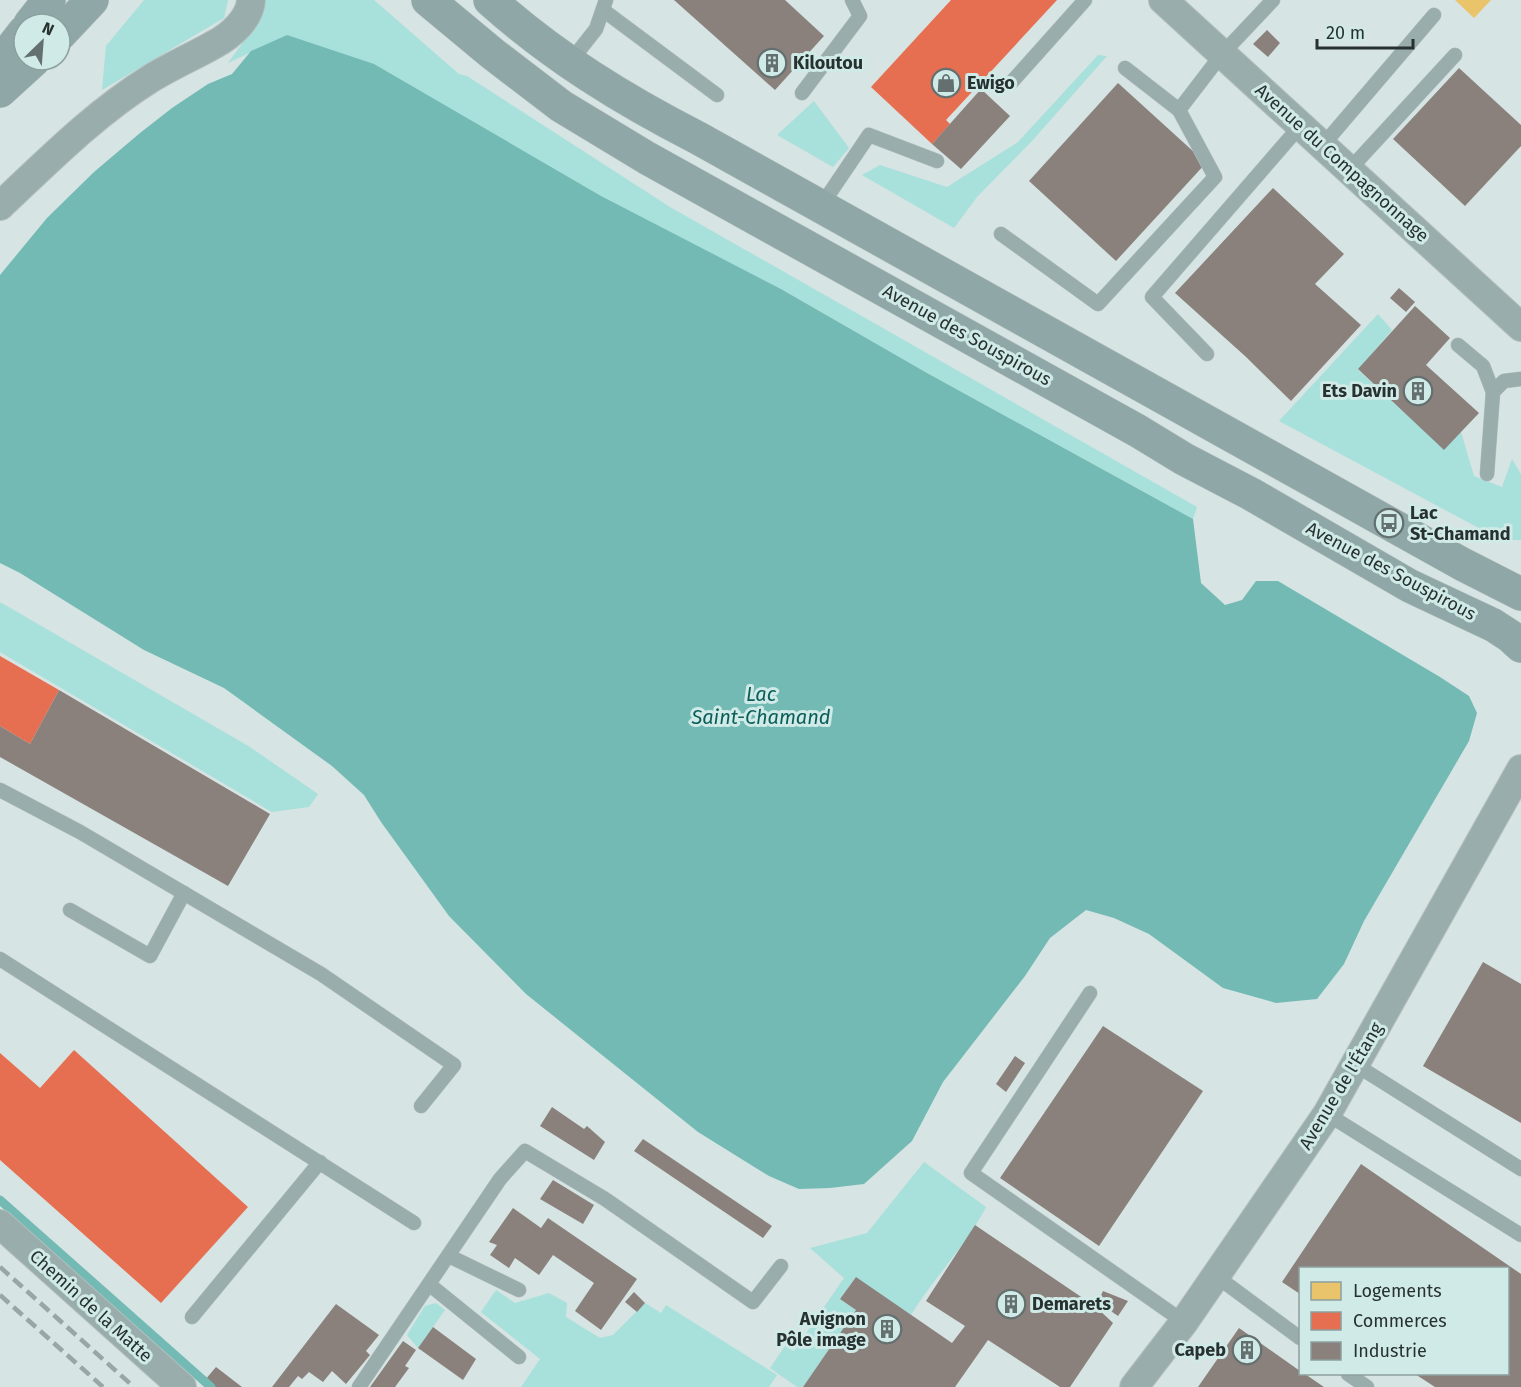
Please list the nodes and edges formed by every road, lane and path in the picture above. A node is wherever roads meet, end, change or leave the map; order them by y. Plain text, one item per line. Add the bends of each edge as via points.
1 (49, 0) edge
2 (92, 0) edge
3 (251, 0) edge
4 (428, 0) edge
5 (490, 0) edge
6 (852, 0) edge
7 (1085, 0) edge
8 (1163, 0) edge
9 (1269, 1) edge
10 (605, 5) edge
11 (40, 12) edge
12 (1434, 15) dead end
13 (72, 21) edge
14 (12, 48) edge
15 (1222, 54) junction
16 (1455, 55) dead end
17 (0, 63) edge
18 (569, 63) junction
19 (1125, 68) dead end
20 (21, 72) edge
21 (1010, 84) dead end
22 (0, 91) edge
23 (802, 93) dead end
24 (717, 95) dead end
25 (1179, 110) junction
26 (1300, 125) junction
27 (1323, 145) junction
28 (937, 161) dead end
29 (1350, 169) junction
30 (0, 206) edge
31 (819, 207) junction
32 (1000, 234) dead end
33 (1521, 327) edge
34 (1458, 345) dead end
35 (1208, 354) dead end
36 (1521, 379) edge
37 (1492, 392) junction
38 (1487, 474) dead end
39 (1521, 594) edge
40 (1521, 646) edge
41 (1521, 769) edge
42 (0, 790) edge
43 (184, 893) junction
44 (70, 910) dead end
45 (0, 959) edge
46 (1090, 993) dead end
47 (1356, 1065) junction
48 (421, 1106) dead end
49 (1327, 1114) junction
50 (320, 1162) junction
51 (1521, 1168) edge
52 (414, 1223) dead end
53 (0, 1224) edge
54 (1521, 1234) edge
55 (449, 1256) junction
56 (781, 1266) dead end
57 (1216, 1276) junction
58 (430, 1285) junction
59 (519, 1290) dead end
60 (192, 1317) dead end
61 (1184, 1322) junction
62 (1299, 1337) edge
63 (519, 1357) dead end
64 (1349, 1375) edge
65 (182, 1387) edge
66 (359, 1387) edge
67 (1134, 1387) edge
68 (1367, 1387) edge

1 - 11 main road
2 - 13 main road
3 - 30 street via 241,24 218,42 150,80 78,132
4 - 40 main road, Avenue des Souspirous via 561,106 647,158 1138,430 1384,572 1493,625
5 - 18 main road
6 - 23 lane via 860,16
7 - 21 lane
8 - 15 street, Avenue du Compagnonnage
9 - 15 lane
10 - 18 lane via 596,29
10 - 24 lane
12 - 27 lane
14 - 17 main road
15 - 25 lane
15 - 26 street, Avenue du Compagnonnage
16 - 29 lane
18 - 31 main road via 638,107
19 - 25 lane
20 - 22 main road
25 - 32 lane via 1215,177 1098,304
26 - 27 street, Avenue du Compagnonnage
26 - 35 lane via 1152,297
27 - 29 street, Avenue du Compagnonnage
28 - 31 lane via 870,135
29 - 33 street, Avenue du Compagnonnage
31 - 39 main road
34 - 37 lane via 1483,366
36 - 37 lane via 1504,381
37 - 38 lane
41 - 47 street, Avenue de l'Étang
42 - 43 lane
43 - 44 lane via 150,956
43 - 48 lane via 321,974 454,1065
45 - 50 lane
46 - 61 lane via 971,1173
47 - 49 street, Avenue de l'Étang
47 - 51 lane
49 - 54 lane
49 - 57 street, Avenue de l'Étang
50 - 52 lane
50 - 60 lane
53 - 65 street, Chemin de la Matte
55 - 56 lane via 500,1179 525,1151 605,1199 753,1302
55 - 58 lane
55 - 59 lane
57 - 61 street, Avenue de l'Étang
57 - 62 lane
58 - 63 lane
58 - 66 lane
61 - 67 street, Avenue de l'Étang
64 - 68 lane

